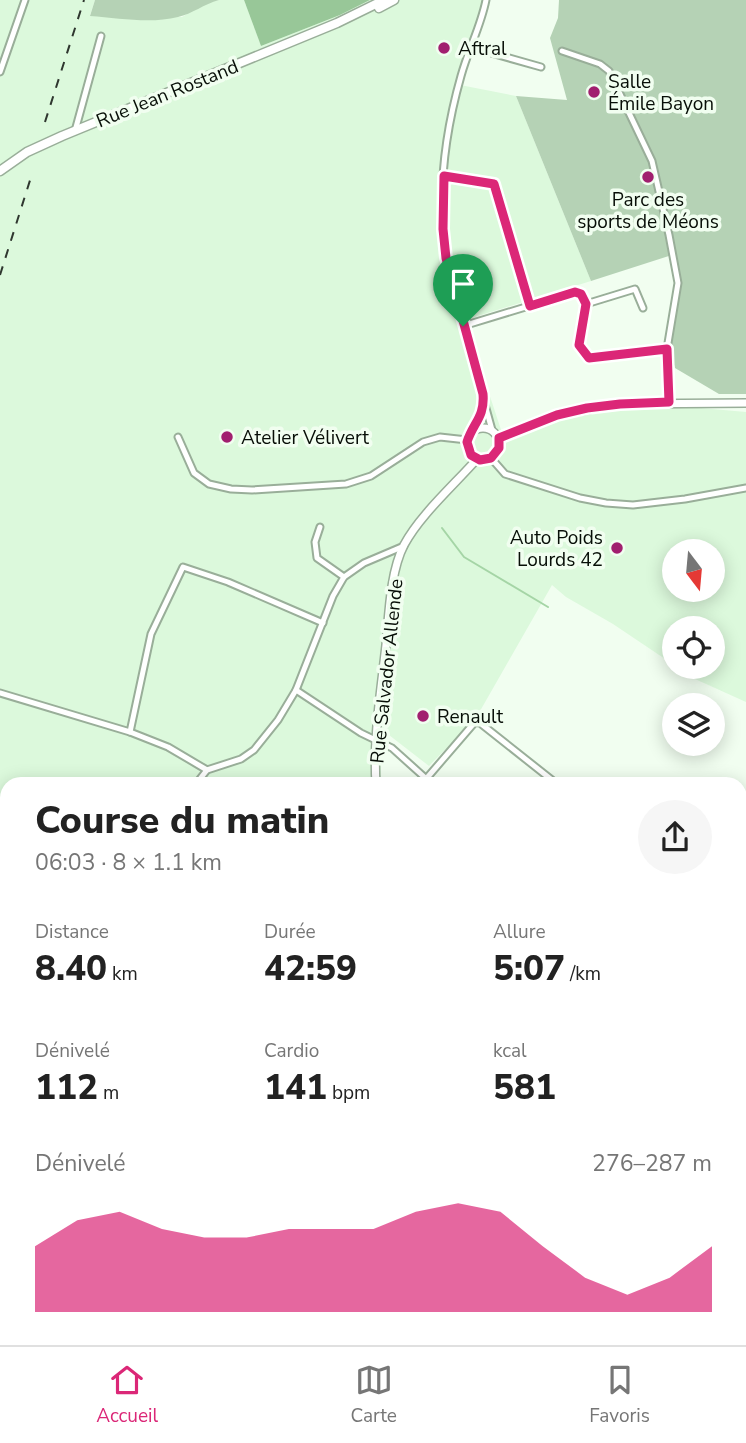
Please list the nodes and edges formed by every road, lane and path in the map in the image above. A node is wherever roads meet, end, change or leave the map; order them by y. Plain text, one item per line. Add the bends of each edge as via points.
1 (25, 0) edge
2 (384, 0) edge
3 (394, 0) edge
4 (486, 0) edge
5 (337, 23) junction
6 (101, 36) dead end
7 (470, 47) junction
8 (562, 51) dead end
9 (541, 67) dead end
10 (0, 72) edge
11 (75, 131) junction
12 (0, 171) edge
13 (444, 176) junction
14 (586, 304) junction
15 (530, 306) junction
16 (643, 308) dead end
17 (463, 326) junction
18 (667, 349) junction
19 (669, 402) junction
20 (746, 403) edge
21 (484, 406) junction
22 (492, 430) junction
23 (473, 431) junction
24 (178, 437) dead end
25 (499, 438) junction
26 (467, 440) junction
27 (491, 458) junction
28 (477, 459) junction
29 (746, 488) edge
30 (320, 527) dead end
31 (404, 546) junction
32 (344, 577) junction
33 (323, 623) junction
34 (296, 690) junction
35 (0, 693) edge
36 (130, 732) junction
37 (376, 739) junction
38 (207, 770) junction
39 (202, 777) edge
40 (376, 777) edge
41 (424, 777) edge
42 (428, 777) edge
43 (549, 777) edge

1 - 10 street
2 - 5 main road, Rue Jean Rostand
3 - 5 main road, Rue Jean Rostand
4 - 7 street
5 - 11 main road, Rue Jean Rostand
6 - 11 street
7 - 9 street
7 - 13 street via 445,142
8 - 18 street via 609,71 652,161 678,283
11 - 12 main road, Rue Jean Rostand via 27,152
13 - 15 street via 494,184
13 - 17 street via 446,258
14 - 15 street via 575,292
14 - 16 street via 635,289
14 - 18 street via 579,345 589,358
15 - 17 street
17 - 21 street
18 - 19 street
19 - 20 street
19 - 25 street via 577,410
21 - 22 street
21 - 23 street
22 - 23 street via 481,427
22 - 25 street
23 - 26 street
24 - 26 street via 194,472 209,484 252,490 346,484 371,476 424,442 440,437
25 - 27 street via 499,448
26 - 28 street via 469,453
27 - 28 street
27 - 29 street via 505,474 606,503 633,505
28 - 31 street, Rue Salvador Allende
30 - 32 street via 317,558
31 - 32 street
31 - 37 street, Rue Salvador Allende via 391,600
32 - 33 street
33 - 34 street
33 - 36 street via 183,567 151,634
34 - 37 street
34 - 38 street via 254,750 242,759
35 - 36 street
36 - 38 street
37 - 40 street, Rue Salvador Allende
37 - 41 street
38 - 39 street
42 - 43 street via 475,722

